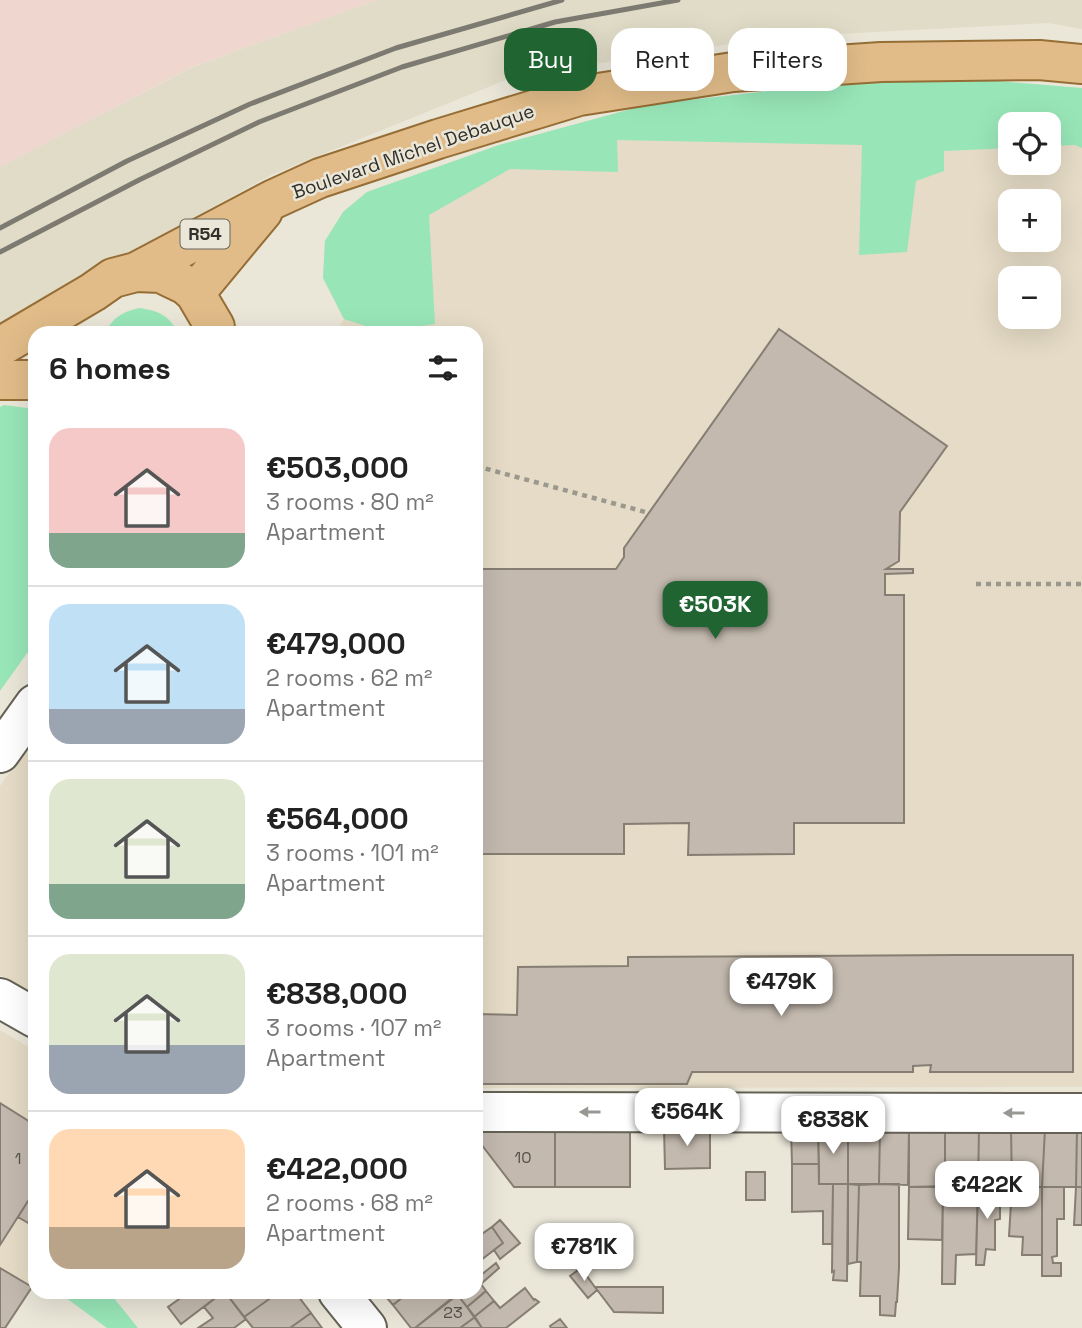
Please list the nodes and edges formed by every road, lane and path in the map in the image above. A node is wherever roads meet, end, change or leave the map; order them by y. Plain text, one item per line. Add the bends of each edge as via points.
1 (1082, 64) edge
2 (274, 199) junction
3 (136, 272) junction
4 (93, 292) junction
5 (195, 293) junction
6 (37, 326) edge
7 (74, 326) edge
8 (214, 326) edge
9 (28, 331) edge
10 (0, 348) edge
11 (0, 380) edge
12 (28, 380) edge
13 (483, 468) edge
14 (649, 513) dead end
15 (976, 584) dead end
16 (1082, 584) edge
17 (28, 714) edge
18 (0, 753) edge
19 (0, 998) edge
20 (28, 1014) edge
21 (483, 1112) edge
22 (1082, 1113) edge
23 (344, 1299) edge
24 (367, 1328) edge

1 - 2 main road, Boulevard Michel Debauque / R54 via 1039,60 881,62 733,72 579,96 320,178
2 - 3 main road, Boulevard Michel Debauque / R54
2 - 5 main road, R54
3 - 4 main road, R54 via 113,278
3 - 5 main road via 161,273
4 - 6 main road, R54
4 - 7 main road
5 - 8 main road
9 - 10 main road, R54
11 - 12 main road
13 - 14 path
15 - 16 path
17 - 18 street
19 - 20 street
22 -> 21 street
23 - 24 street

